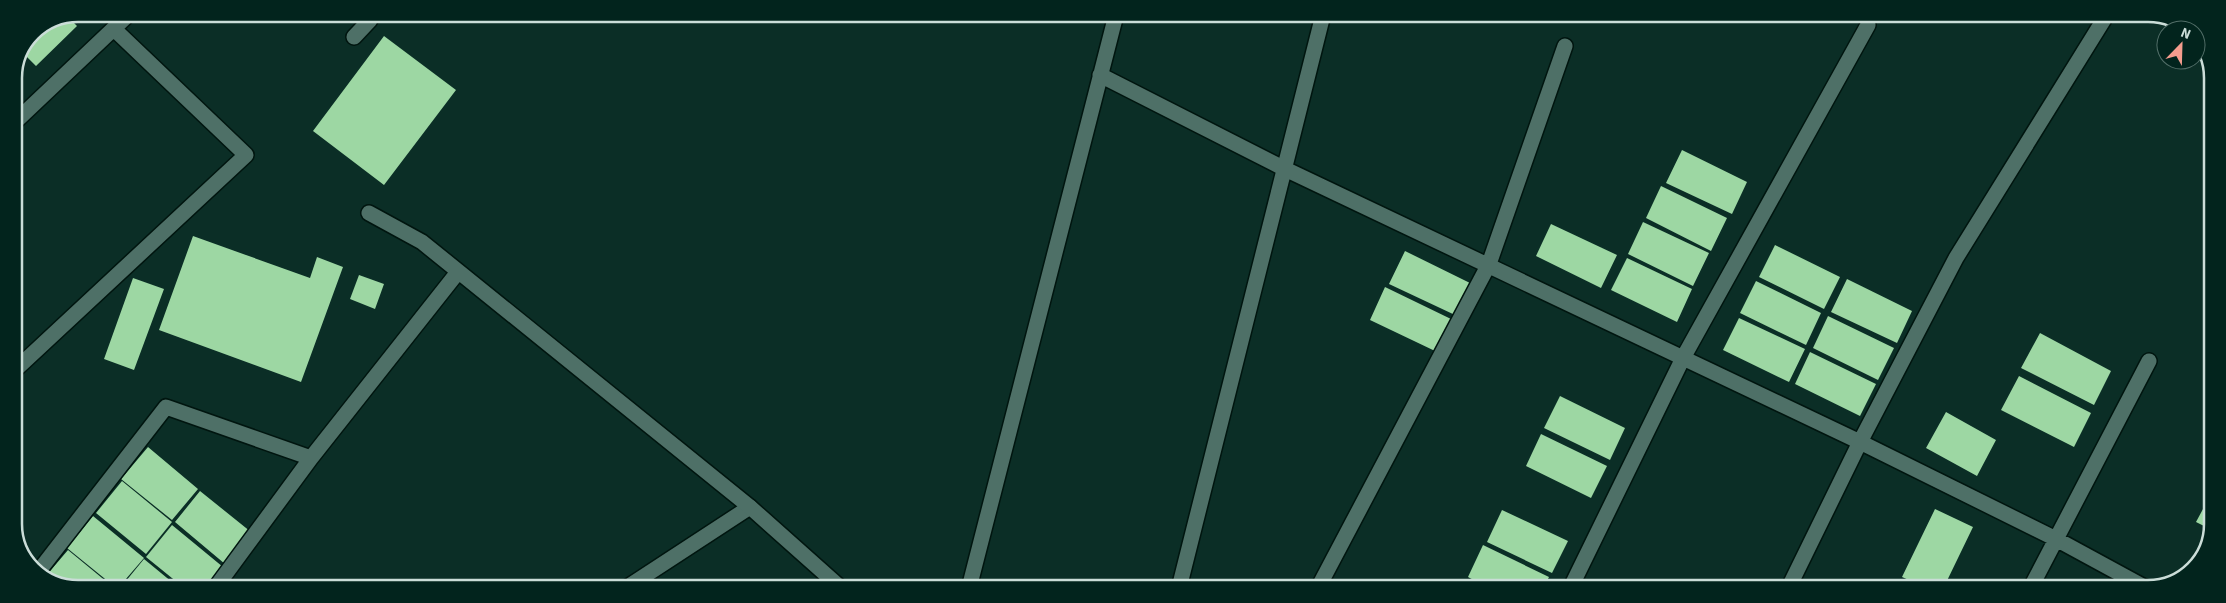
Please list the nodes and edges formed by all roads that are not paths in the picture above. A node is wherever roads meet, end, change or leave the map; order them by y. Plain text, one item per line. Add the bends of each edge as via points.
1 (121, 22) edge
2 (368, 22) edge
3 (1114, 22) edge
4 (1321, 22) edge
5 (2102, 22) edge
6 (1868, 25) dead end
7 (114, 29) junction
8 (354, 37) dead end
9 (1565, 46) dead end
10 (1100, 75) junction
11 (22, 115) edge
12 (1283, 168) junction
13 (369, 214) dead end
14 (1489, 264) junction
15 (458, 272) junction
16 (1683, 358) junction
17 (2148, 361) dead end
18 (23, 363) edge
19 (1860, 442) junction
20 (311, 458) junction
21 (750, 507) junction
22 (2056, 539) junction
23 (42, 567) edge
24 (221, 580) edge
25 (638, 580) edge
26 (832, 580) edge
27 (971, 580) edge
28 (1181, 580) edge
29 (1322, 580) edge
30 (1574, 580) edge
31 (1792, 580) edge
32 (2035, 580) edge
33 (2131, 580) edge

1 - 7 street
2 - 8 street
3 - 10 street
4 - 12 street
5 - 19 street via 1956,258
6 - 16 street
7 - 11 street
7 - 18 street via 246,155
9 - 14 street
10 - 12 street
10 - 27 street
12 - 14 street
12 - 28 street
13 - 15 street via 422,242
14 - 16 street
14 - 29 street
15 - 20 street
15 - 21 street
16 - 19 street
16 - 30 street
17 - 22 street
19 - 22 street
19 - 31 street
20 - 23 street via 166,407
20 - 24 street
21 - 25 street
21 - 26 street
22 - 32 street
22 - 33 street

